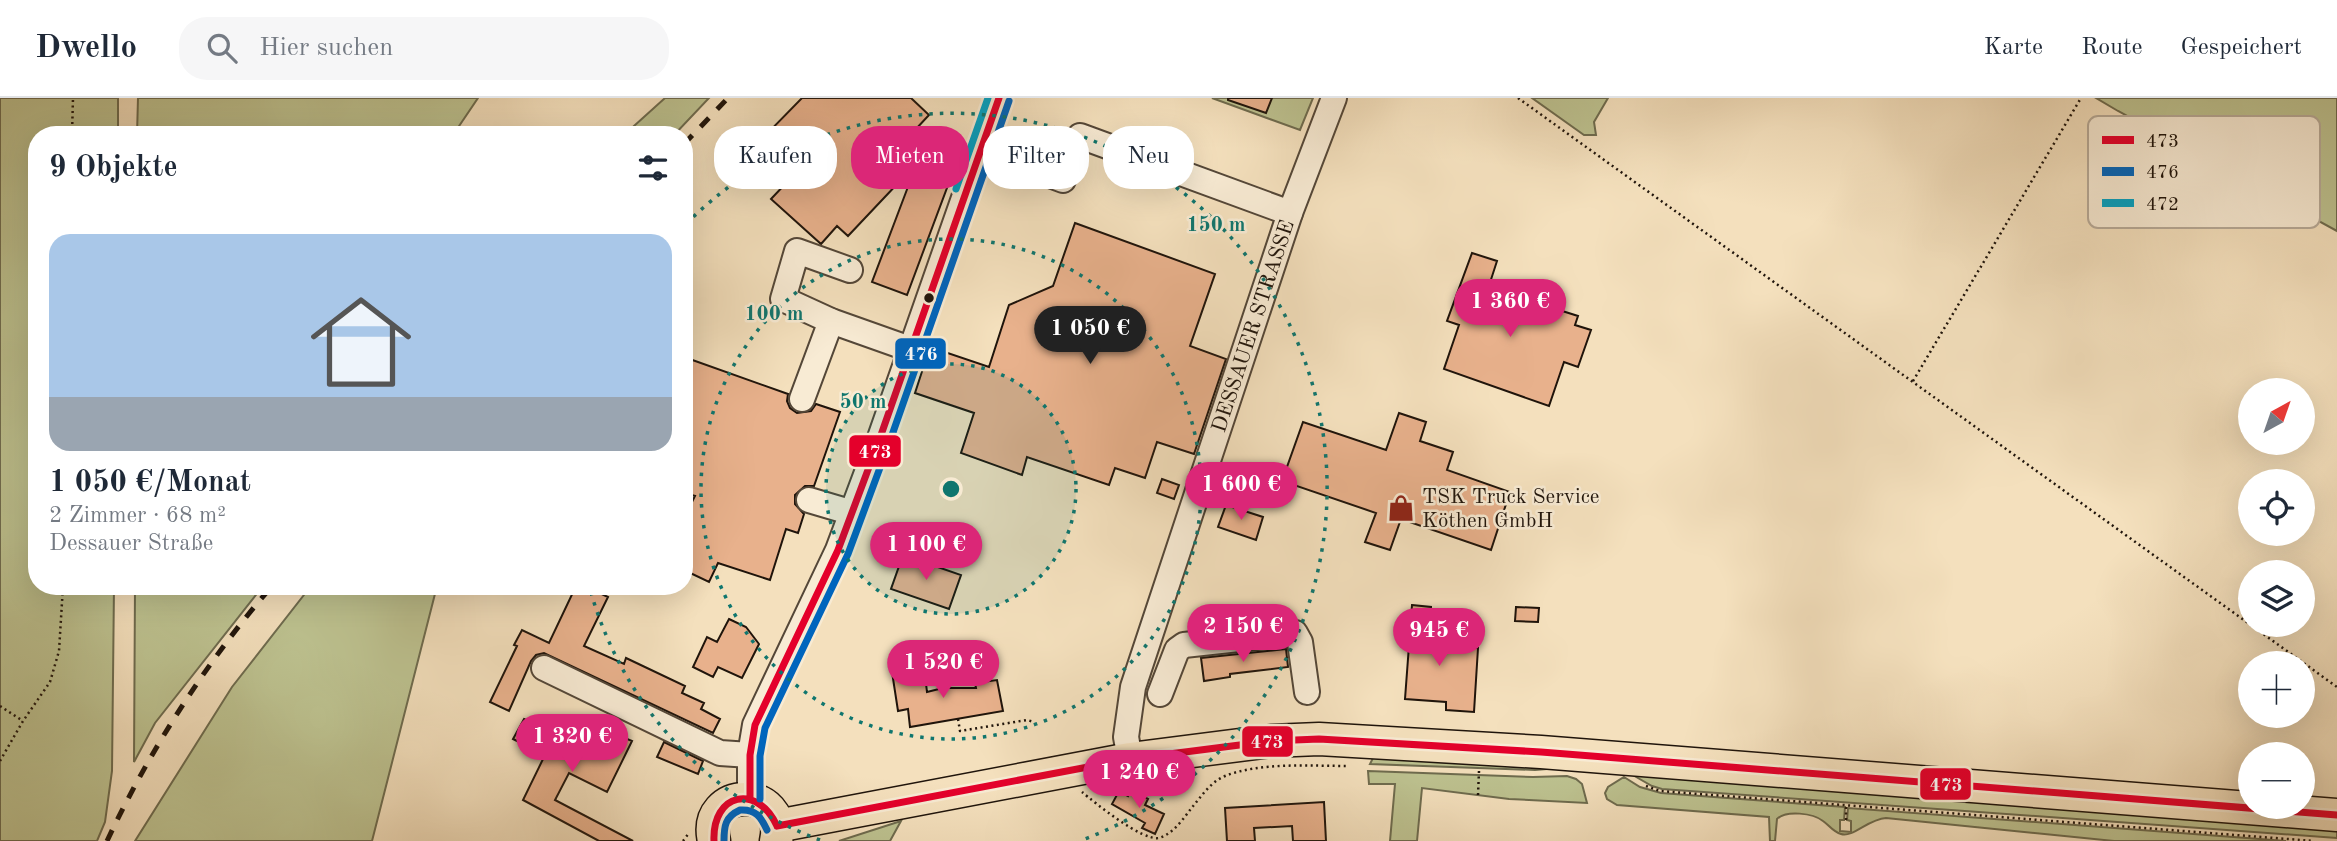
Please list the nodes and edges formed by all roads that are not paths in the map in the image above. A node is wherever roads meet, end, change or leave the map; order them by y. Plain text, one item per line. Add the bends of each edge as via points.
1 (999, 98) edge
2 (1334, 98) edge
3 (981, 149) junction
4 (1290, 213) junction
5 (850, 270) dead end
6 (831, 321) junction
7 (910, 349) junction
8 (802, 399) dead end
9 (809, 500) dead end
10 (853, 513) junction
11 (544, 668) dead end
12 (1307, 692) dead end
13 (1160, 694) dead end
14 (750, 755) junction
15 (1130, 759) junction
16 (750, 799) junction
17 (2337, 815) edge
18 (777, 833) edge
19 (714, 841) edge

1 - 3 street
2 - 4 street, DESSAUER STRASSE
3 - 4 street via 1063,180 1080,136
3 - 7 street
4 - 15 street, DESSAUER STRASSE via 1133,687 1126,737
5 - 6 street via 797,251 783,299
6 - 7 street
6 - 8 street
7 - 10 street
9 - 10 street
10 - 14 street via 761,708
11 - 14 street via 720,753
12 - 13 street via 1295,633 1184,645 1177,650
14 - 16 street
15 - 17 main road via 1292,739 1362,740
15 - 18 main road
16 - 18 main road via 768,808
16 - 19 main road via 723,807 714,819

